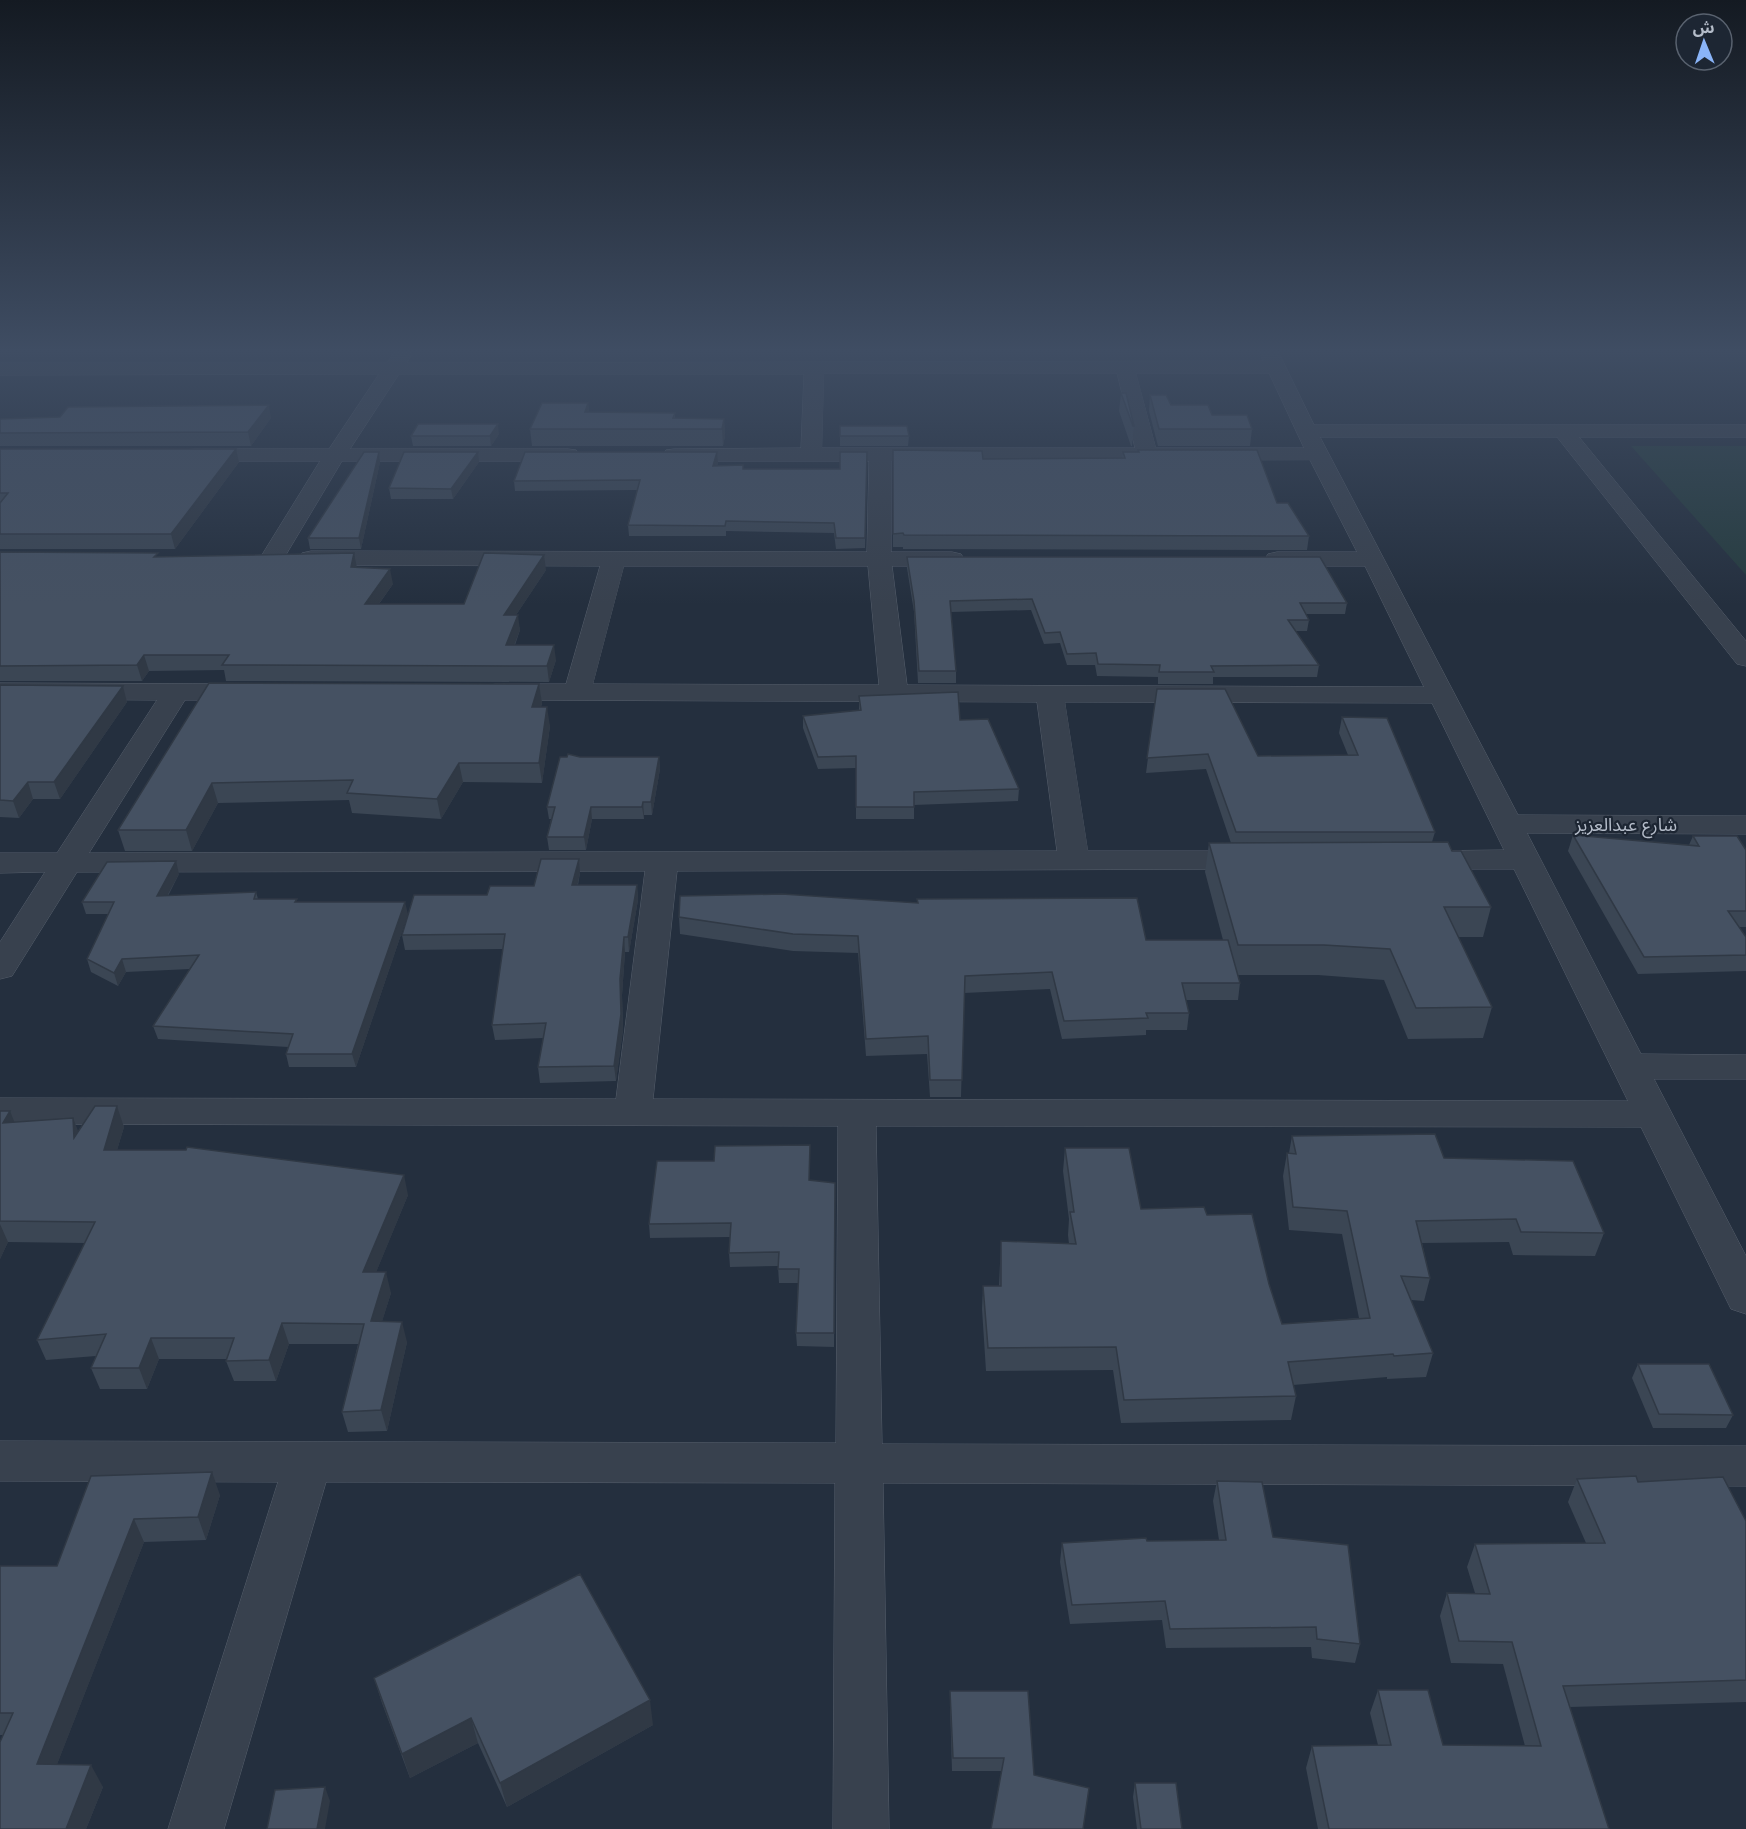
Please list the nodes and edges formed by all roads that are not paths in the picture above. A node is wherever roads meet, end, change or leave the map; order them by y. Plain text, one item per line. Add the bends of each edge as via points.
1 (348, 434) edge
2 (812, 434) edge
3 (1142, 434) edge
4 (1309, 434) edge
5 (1487, 434) edge
6 (1566, 434) edge
7 (1313, 442) junction
8 (179, 454) edge
9 (880, 454) junction
10 (335, 455) junction
11 (585, 455) edge
12 (656, 455) edge
13 (811, 455) junction
14 (1147, 455) junction
15 (614, 558) junction
16 (879, 558) junction
17 (973, 559) edge
18 (1255, 559) edge
19 (1373, 559) junction
20 (1744, 655) edge
21 (0, 691) edge
22 (176, 692) junction
23 (271, 692) edge
24 (471, 692) edge
25 (577, 693) junction
26 (894, 693) junction
27 (1050, 695) junction
28 (1441, 695) junction
29 (1507, 824) junction
30 (1746, 825) edge
31 (1524, 859) junction
32 (1074, 860) junction
33 (1275, 860) edge
34 (1394, 860) edge
35 (662, 862) junction
36 (0, 863) edge
37 (68, 863) junction
38 (0, 968) edge
39 (1629, 1066) junction
40 (1746, 1067) edge
41 (0, 1111) edge
42 (633, 1112) junction
43 (857, 1113) junction
44 (1653, 1114) junction
45 (1746, 1297) edge
46 (0, 1461) edge
47 (308, 1462) junction
48 (861, 1464) junction
49 (1746, 1466) edge
50 (196, 1829) edge
51 (861, 1829) edge

1 - 10 street
2 - 13 street
3 - 14 street
4 - 7 street
5 - 7 street
6 - 20 street
7 - 14 street
7 - 19 street via 1340,502
8 - 10 street
9 - 13 street
9 - 14 street
9 - 16 street
10 - 11 street
10 - 15 street via 261,558
12 - 13 street
15 - 16 street
15 - 25 street
16 - 17 street
16 - 26 street
18 - 19 street
19 - 28 street
21 - 22 street
22 - 23 street
22 - 37 street
24 - 25 street
25 - 26 street
26 - 27 street
27 - 28 street
27 - 32 street
28 - 29 street
29 - 30 street, شارع عبدالعزيز
29 - 31 street
31 - 34 street
31 - 39 street
32 - 33 street
32 - 35 street
35 - 37 street
35 - 42 street
36 - 37 street
37 - 38 street
39 - 40 street
39 - 44 street
41 - 42 street
42 - 43 street
43 - 44 street
43 - 48 street
44 - 45 street
46 - 47 street
47 - 48 street
47 - 50 street
48 - 49 street
48 - 51 street

